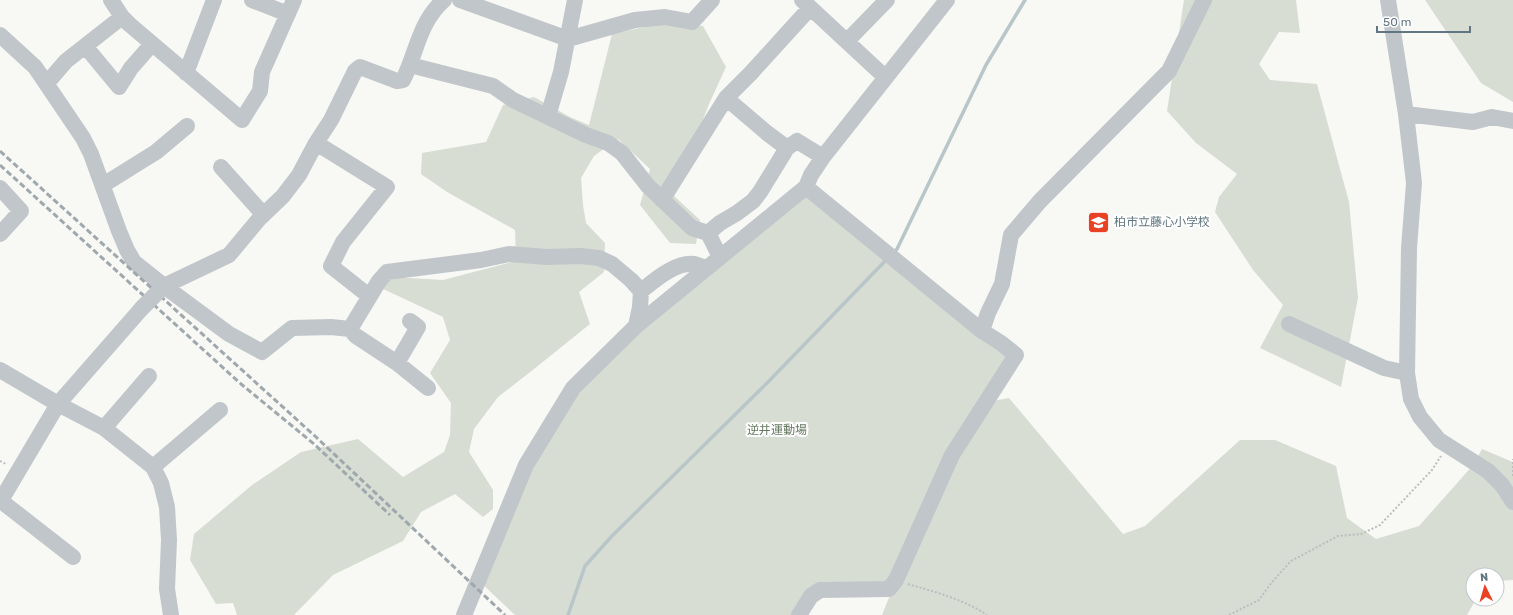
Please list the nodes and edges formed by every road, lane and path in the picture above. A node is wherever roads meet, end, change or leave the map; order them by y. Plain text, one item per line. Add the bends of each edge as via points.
1 (111, 0) edge
2 (214, 0) edge
3 (252, 0) edge
4 (444, 0) edge
5 (460, 0) edge
6 (574, 0) edge
7 (712, 0) edge
8 (887, 0) edge
9 (947, 0) edge
10 (1204, 0) edge
11 (1388, 0) edge
12 (806, 4) edge
13 (291, 7) edge
14 (122, 17) junction
15 (0, 35) edge
16 (568, 39) junction
17 (847, 41) junction
18 (152, 44) junction
19 (85, 46) junction
20 (410, 65) junction
21 (186, 73) junction
22 (885, 77) junction
23 (47, 83) junction
24 (726, 98) junction
25 (1406, 114) junction
26 (548, 116) junction
27 (1513, 121) edge
28 (188, 126) dead end
29 (316, 143) junction
30 (787, 148) junction
31 (823, 157) junction
32 (221, 167) dead end
33 (103, 185) junction
34 (806, 187) junction
35 (0, 188) edge
36 (662, 200) junction
37 (263, 214) junction
38 (708, 233) junction
39 (0, 234) edge
40 (720, 256) junction
41 (706, 268) junction
42 (161, 288) junction
43 (640, 291) junction
44 (369, 296) junction
45 (410, 321) dead end
46 (1289, 324) dead end
47 (636, 326) junction
48 (350, 329) junction
49 (982, 330) junction
50 (397, 363) junction
51 (0, 370) edge
52 (1407, 373) junction
53 (149, 376) dead end
54 (428, 388) dead end
55 (58, 404) junction
56 (220, 410) dead end
57 (104, 428) junction
58 (1447, 446) junction
59 (152, 467) junction
60 (1513, 500) edge
61 (0, 502) edge
62 (73, 557) dead end
63 (896, 580) junction
64 (171, 615) edge
65 (464, 615) edge
66 (799, 615) edge
67 (987, 615) edge
68 (1229, 615) edge

1 - 14 street
2 - 21 street
3 - 13 street
4 - 20 street via 422,28
5 - 16 street
6 - 16 street
7 - 16 street via 692,22 665,17 635,20
8 - 17 street
9 - 22 street
10 - 49 street via 1169,71 1011,235 1002,284
11 - 25 street
12 - 17 street
12 - 24 street via 751,73
13 - 21 street via 262,72 260,91 242,120
14 - 18 street
14 - 19 street
15 - 23 street via 35,67
16 - 26 street
17 - 22 street
18 - 19 street via 131,68 119,87
18 - 21 street
19 - 23 street via 66,61
20 - 26 street via 493,86 513,100
20 - 29 street via 403,80 397,81 360,67 354,71 331,120
22 - 31 street
23 - 33 street via 91,154
24 - 30 street
24 - 36 street
25 - 27 street via 1473,122 1492,117
25 - 52 street via 1414,184 1409,248
26 - 36 street via 622,152
28 - 33 street via 156,152
29 - 37 street via 299,175 283,196
29 - 44 street via 387,187 343,242 332,266
30 - 31 street via 797,141
30 - 38 street via 753,201
31 - 34 street
32 - 37 street
33 - 42 street via 127,250 134,262
34 - 40 street
34 - 49 street
35 - 39 street via 21,211
36 - 38 street via 692,228
37 - 42 street via 229,255
38 - 40 street
40 - 41 street
41 - 43 street via 694,264 680,266
41 - 47 street
42 - 48 street via 229,334 262,352 292,328
42 - 55 street, bridge
43 - 44 street via 612,264 599,258 509,254 387,272
43 - 47 street
44 - 48 street
45 - 50 street via 418,327
46 - 52 street via 1384,368
47 - 65 street via 573,388 530,459
48 - 50 street via 356,336
49 - 63 street via 1016,355 952,455
50 - 54 street
51 - 55 street
52 - 58 street via 1411,399 1420,417
53 - 57 street
55 - 57 street
55 - 61 street
56 - 59 street
57 - 59 street
58 - 60 street via 1488,472
58 - 68 path via 1432,470 1380,525 1361,534 1338,536 1291,561 1258,600
59 - 64 street via 161,483 167,507 167,589
61 - 62 street
63 - 66 street via 889,589 820,590 811,596
63 - 67 path via 953,598

